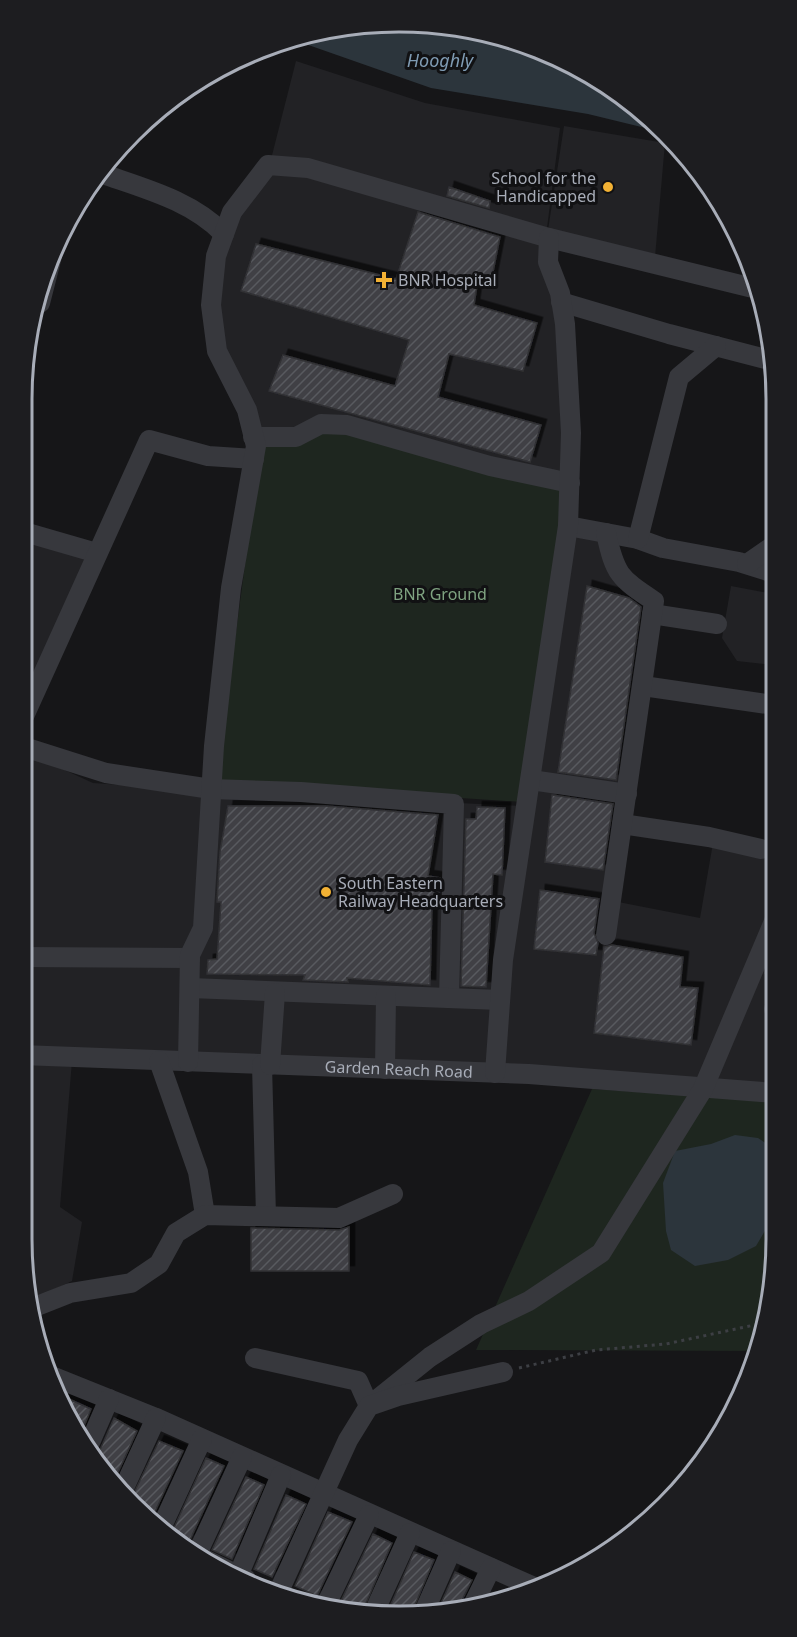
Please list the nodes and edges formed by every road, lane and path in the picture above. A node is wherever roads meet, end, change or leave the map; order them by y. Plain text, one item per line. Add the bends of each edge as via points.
1 (107, 175) edge
2 (224, 234) junction
3 (549, 238) junction
4 (748, 287) edge
5 (561, 302) junction
6 (716, 346) junction
7 (763, 358) edge
8 (254, 437) junction
9 (254, 459) junction
10 (570, 483) junction
11 (568, 526) junction
12 (606, 533) junction
13 (32, 534) edge
14 (638, 538) junction
15 (766, 551) edge
16 (97, 553) junction
17 (747, 564) junction
18 (766, 570) edge
19 (652, 614) junction
20 (717, 624) dead end
21 (643, 686) junction
22 (32, 698) edge
23 (766, 704) edge
24 (32, 749) edge
25 (531, 780) junction
26 (211, 789) junction
27 (627, 794) junction
28 (622, 824) junction
29 (761, 849) dead end
30 (606, 935) dead end
31 (766, 940) edge
32 (32, 957) edge
33 (190, 958) junction
34 (190, 988) junction
35 (275, 993) junction
36 (386, 996) junction
37 (448, 998) junction
38 (500, 1000) junction
39 (32, 1055) edge
40 (159, 1061) junction
41 (188, 1062) junction
42 (266, 1065) junction
43 (385, 1069) junction
44 (495, 1073) junction
45 (703, 1089) junction
46 (766, 1092) edge
47 (393, 1194) dead end
48 (205, 1215) junction
49 (266, 1216) junction
50 (38, 1306) edge
51 (755, 1325) edge
52 (255, 1358) dead end
53 (503, 1372) joint
54 (66, 1392) edge
55 (109, 1399) junction
56 (369, 1406) junction
57 (156, 1418) junction
58 (91, 1439) edge
59 (202, 1439) junction
60 (242, 1457) junction
61 (281, 1475) junction
62 (126, 1483) edge
63 (323, 1494) junction
64 (369, 1515) junction
65 (165, 1521) edge
66 (410, 1533) junction
67 (200, 1547) edge
68 (452, 1551) junction
69 (491, 1568) junction
70 (241, 1570) edge
71 (525, 1583) edge
72 (281, 1586) edge
73 (477, 1596) edge
74 (329, 1598) edge
75 (427, 1604) edge
76 (377, 1605) edge

1 - 2 street via 165,196 208,218
2 - 3 street via 232,212 268,165 308,168
2 - 8 street via 216,256 211,305 217,351 247,411
3 - 4 street
3 - 5 street via 548,262
5 - 6 street
5 - 10 street via 571,433
6 - 7 street
6 - 14 street via 679,377
8 - 9 street
8 - 10 street via 296,437 321,424 347,425 490,466
9 - 16 street via 208,456 149,440
9 - 26 street via 231,588
10 - 11 street
11 - 12 street
11 - 25 street
12 - 14 street
12 - 19 street via 612,561 623,581 654,601
13 - 16 street
14 - 17 street via 663,549
15 - 17 street
16 - 22 street
17 - 18 street
19 - 20 street
19 - 21 street
21 - 23 street
21 - 27 street
24 - 26 street via 106,773
25 - 27 street
25 - 38 street
26 - 33 street via 203,928
26 - 37 street via 454,804
27 - 28 street
28 - 29 street
28 - 30 street
31 - 45 street
32 - 33 street
33 - 34 street
34 - 35 street
34 - 41 street
35 - 36 street
35 - 42 street
36 - 37 street
36 - 43 street
37 - 38 street
38 - 44 street
39 - 40 street, Garden Reach Road
40 - 41 street, Garden Reach Road
40 - 48 street via 198,1172
41 - 42 street, Garden Reach Road
42 - 43 street, Garden Reach Road
42 - 49 street
43 - 44 street, Garden Reach Road
44 - 45 street, Garden Reach Road
45 - 46 street, Garden Reach Road
45 - 56 street via 601,1253 529,1301 482,1324 430,1357
47 - 49 street via 339,1218
48 - 49 street
48 - 50 street via 176,1233 159,1264 131,1283 70,1293
51 - 53 path via 666,1344 596,1350
52 - 56 street via 358,1381
53 - 56 street
54 - 55 street
55 - 57 street
55 - 58 street
56 - 63 street
57 - 59 street
57 - 62 street
59 - 60 street
59 - 65 street
60 - 61 street
60 - 67 street
61 - 63 street
61 - 70 street
63 - 64 street
63 - 72 street
64 - 66 street
64 - 74 street
66 - 68 street
66 - 76 street
68 - 69 street
68 - 75 street
69 - 71 street
69 - 73 street

